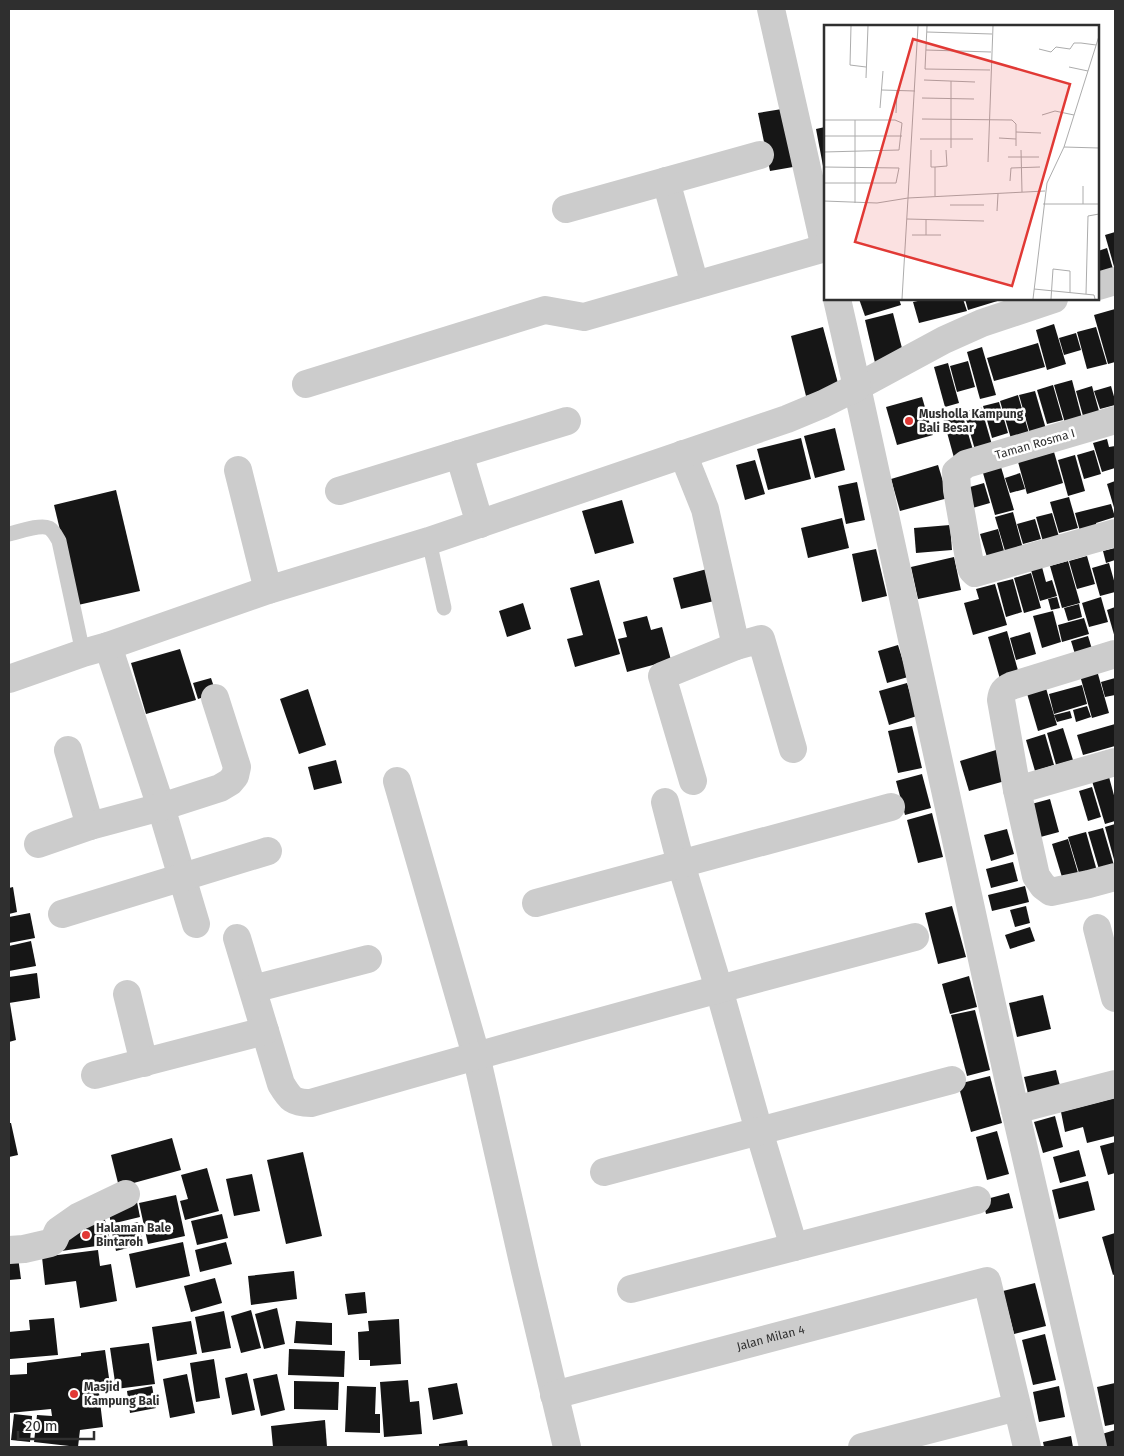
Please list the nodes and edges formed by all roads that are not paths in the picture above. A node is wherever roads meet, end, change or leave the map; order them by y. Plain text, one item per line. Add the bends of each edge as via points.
1 (771, 9) edge
2 (760, 155) dead end
3 (666, 181) junction
4 (566, 209) dead end
5 (824, 244) edge
6 (824, 248) edge
7 (1115, 281) edge
8 (695, 285) junction
9 (1099, 286) edge
10 (837, 300) edge
11 (1051, 300) edge
12 (306, 384) dead end
13 (857, 387) junction
14 (1115, 420) edge
15 (567, 421) dead end
16 (459, 454) junction
17 (683, 454) junction
18 (238, 470) dead end
19 (339, 491) dead end
20 (480, 524) junction
21 (1115, 533) edge
22 (9, 534) edge
23 (429, 541) junction
24 (268, 590) junction
25 (444, 608) dead end
26 (736, 646) junction
27 (96, 650) junction
28 (1115, 654) edge
29 (9, 679) edge
30 (215, 698) dead end
31 (793, 749) dead end
32 (68, 750) dead end
33 (1115, 762) edge
34 (397, 781) dead end
35 (693, 781) dead end
36 (1017, 790) junction
37 (665, 802) dead end
38 (161, 807) junction
39 (891, 807) dead end
40 (90, 826) junction
41 (38, 844) dead end
42 (268, 851) dead end
43 (681, 864) junction
44 (181, 876) junction
45 (1115, 877) edge
46 (536, 904) dead end
47 (62, 914) dead end
48 (196, 924) dead end
49 (1097, 928) dead end
50 (237, 938) dead end
51 (915, 938) dead end
52 (368, 959) dead end
53 (253, 989) junction
54 (720, 989) junction
55 (127, 994) dead end
56 (1115, 998) edge
57 (265, 1031) junction
58 (476, 1056) junction
59 (144, 1063) junction
60 (95, 1075) dead end
61 (952, 1080) dead end
62 (1115, 1084) edge
63 (1015, 1110) junction
64 (759, 1131) junction
65 (604, 1172) dead end
66 (126, 1194) dead end
67 (977, 1200) dead end
68 (794, 1247) junction
69 (9, 1250) edge
70 (631, 1289) dead end
71 (554, 1395) junction
72 (1017, 1407) junction
73 (567, 1447) edge
74 (862, 1447) edge
75 (1027, 1447) edge
76 (1093, 1447) edge

1 - 5 street
2 - 3 street
3 - 4 street
3 - 8 street
6 - 8 street
7 - 9 street
8 - 12 street via 584,317 545,310
10 - 13 street
11 - 13 street via 959,333
13 - 17 street via 786,419
13 - 63 street
14 - 21 street, Taman Rosma I via 966,464 956,472 970,564 975,573
15 - 16 street
16 - 19 street
16 - 20 street
17 - 20 street
17 - 26 street via 705,509
18 - 24 street
20 - 23 street
22 - 27 lane via 40,527 55,533
23 - 24 street
23 - 25 lane
24 - 27 street
26 - 31 street via 761,639
26 - 35 street via 662,676
27 - 29 street
27 - 38 street
28 - 36 street via 1005,689 1001,700
30 - 38 street via 237,767 235,776 220,788
32 - 40 street
33 - 36 street
34 - 58 street
36 - 45 street via 1036,876 1043,886 1051,892
37 - 43 street
38 - 40 street
38 - 44 street
39 - 43 street
40 - 41 street
42 - 44 street
43 - 46 street
43 - 54 street
44 - 47 street
44 - 48 street
49 - 56 street
50 - 53 street
51 - 54 street
52 - 53 street
53 - 57 street
54 - 58 street
54 - 64 street
55 - 59 street
57 - 58 street via 281,1084 299,1103 311,1103
57 - 59 street
58 - 71 street
59 - 60 street
61 - 64 street
62 - 63 street
63 - 76 street
64 - 65 street
64 - 68 street
66 - 69 street via 78,1217 58,1231 50,1243
67 - 68 street
68 - 70 street
71 - 72 street, Jalan Milan 4 via 987,1281
71 - 73 street
72 - 74 street
72 - 75 street

